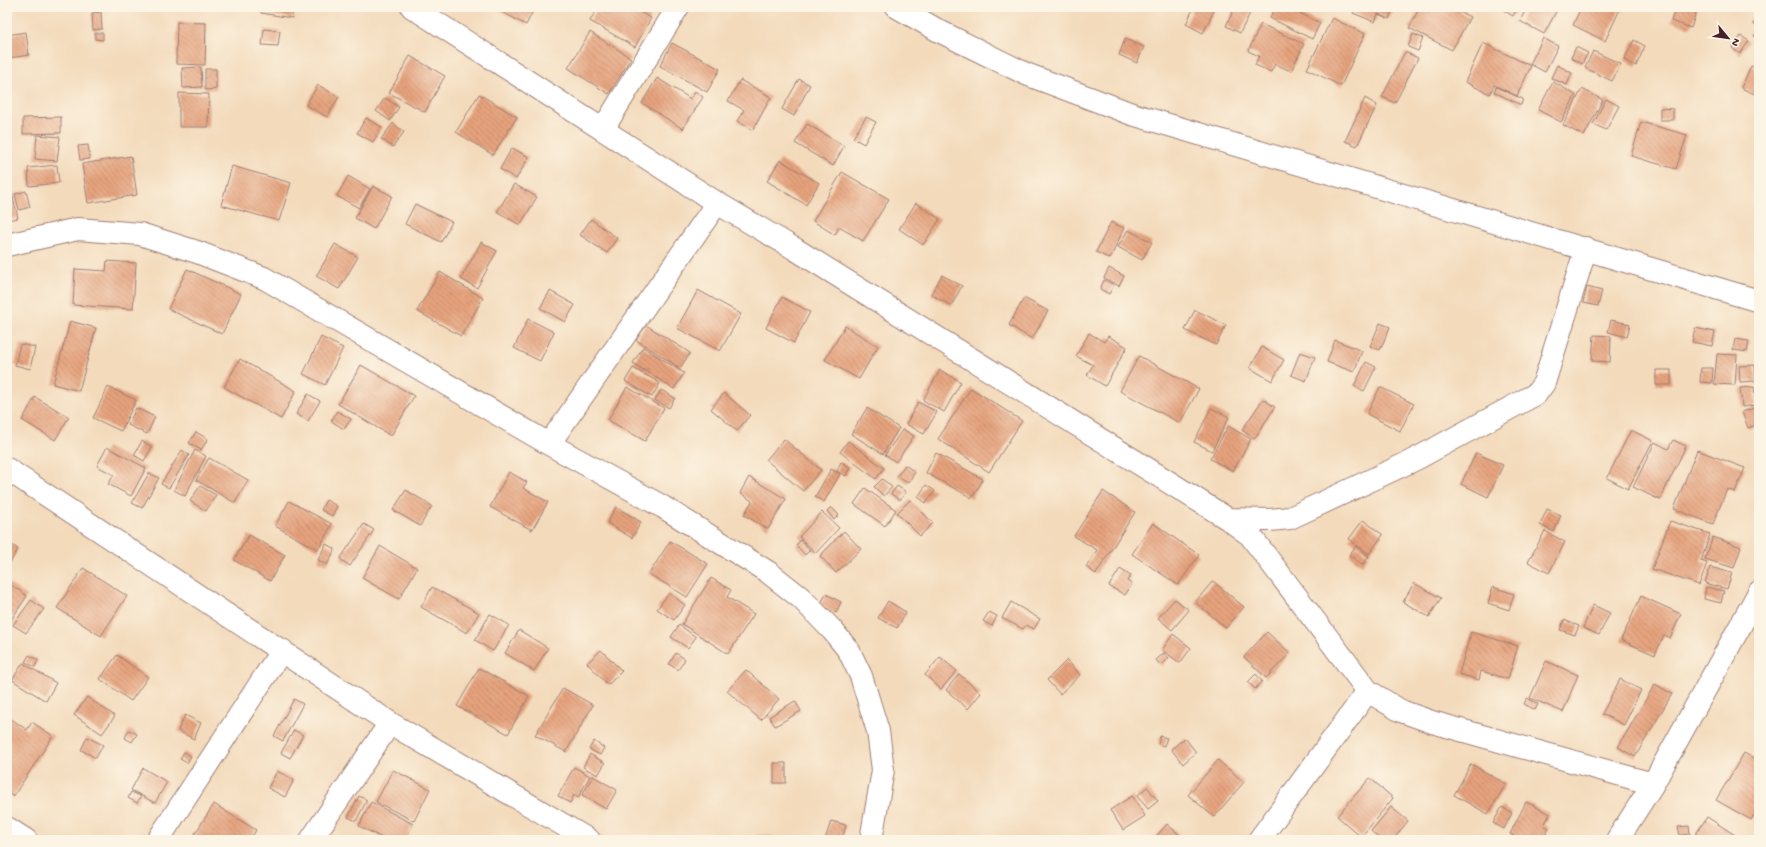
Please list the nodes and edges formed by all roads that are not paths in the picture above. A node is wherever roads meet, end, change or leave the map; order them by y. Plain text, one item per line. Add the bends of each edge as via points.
1 (412, 7) edge
2 (678, 7) edge
3 (897, 7) edge
4 (603, 130) junction
5 (717, 203) junction
6 (7, 245) edge
7 (1586, 248) junction
8 (1759, 301) edge
9 (549, 444) junction
10 (7, 469) edge
11 (1228, 519) junction
12 (1757, 600) edge
13 (282, 650) junction
14 (1368, 691) junction
15 (390, 723) junction
16 (1653, 784) junction
17 (7, 828) edge
18 (26, 840) edge
19 (158, 840) edge
20 (312, 840) edge
21 (589, 840) edge
22 (871, 840) edge
23 (1258, 840) edge
24 (1617, 840) edge

1 - 4 street
2 - 4 street
3 - 7 street via 1026,74 1132,114
4 - 5 street
5 - 9 street
5 - 11 street
6 - 9 street via 78,229 140,234 197,252 264,278
7 - 8 street
7 - 11 street via 1544,383 1536,394 1416,459 1290,518
9 - 22 street via 663,507 768,572 801,598 833,631 849,651 861,676 878,731 882,770
10 - 13 street
11 - 14 street via 1250,535
12 - 16 street
13 - 15 street
13 - 19 street
14 - 16 street via 1401,711 1432,722
14 - 23 street
15 - 20 street
15 - 21 street
16 - 24 street
17 - 18 street

